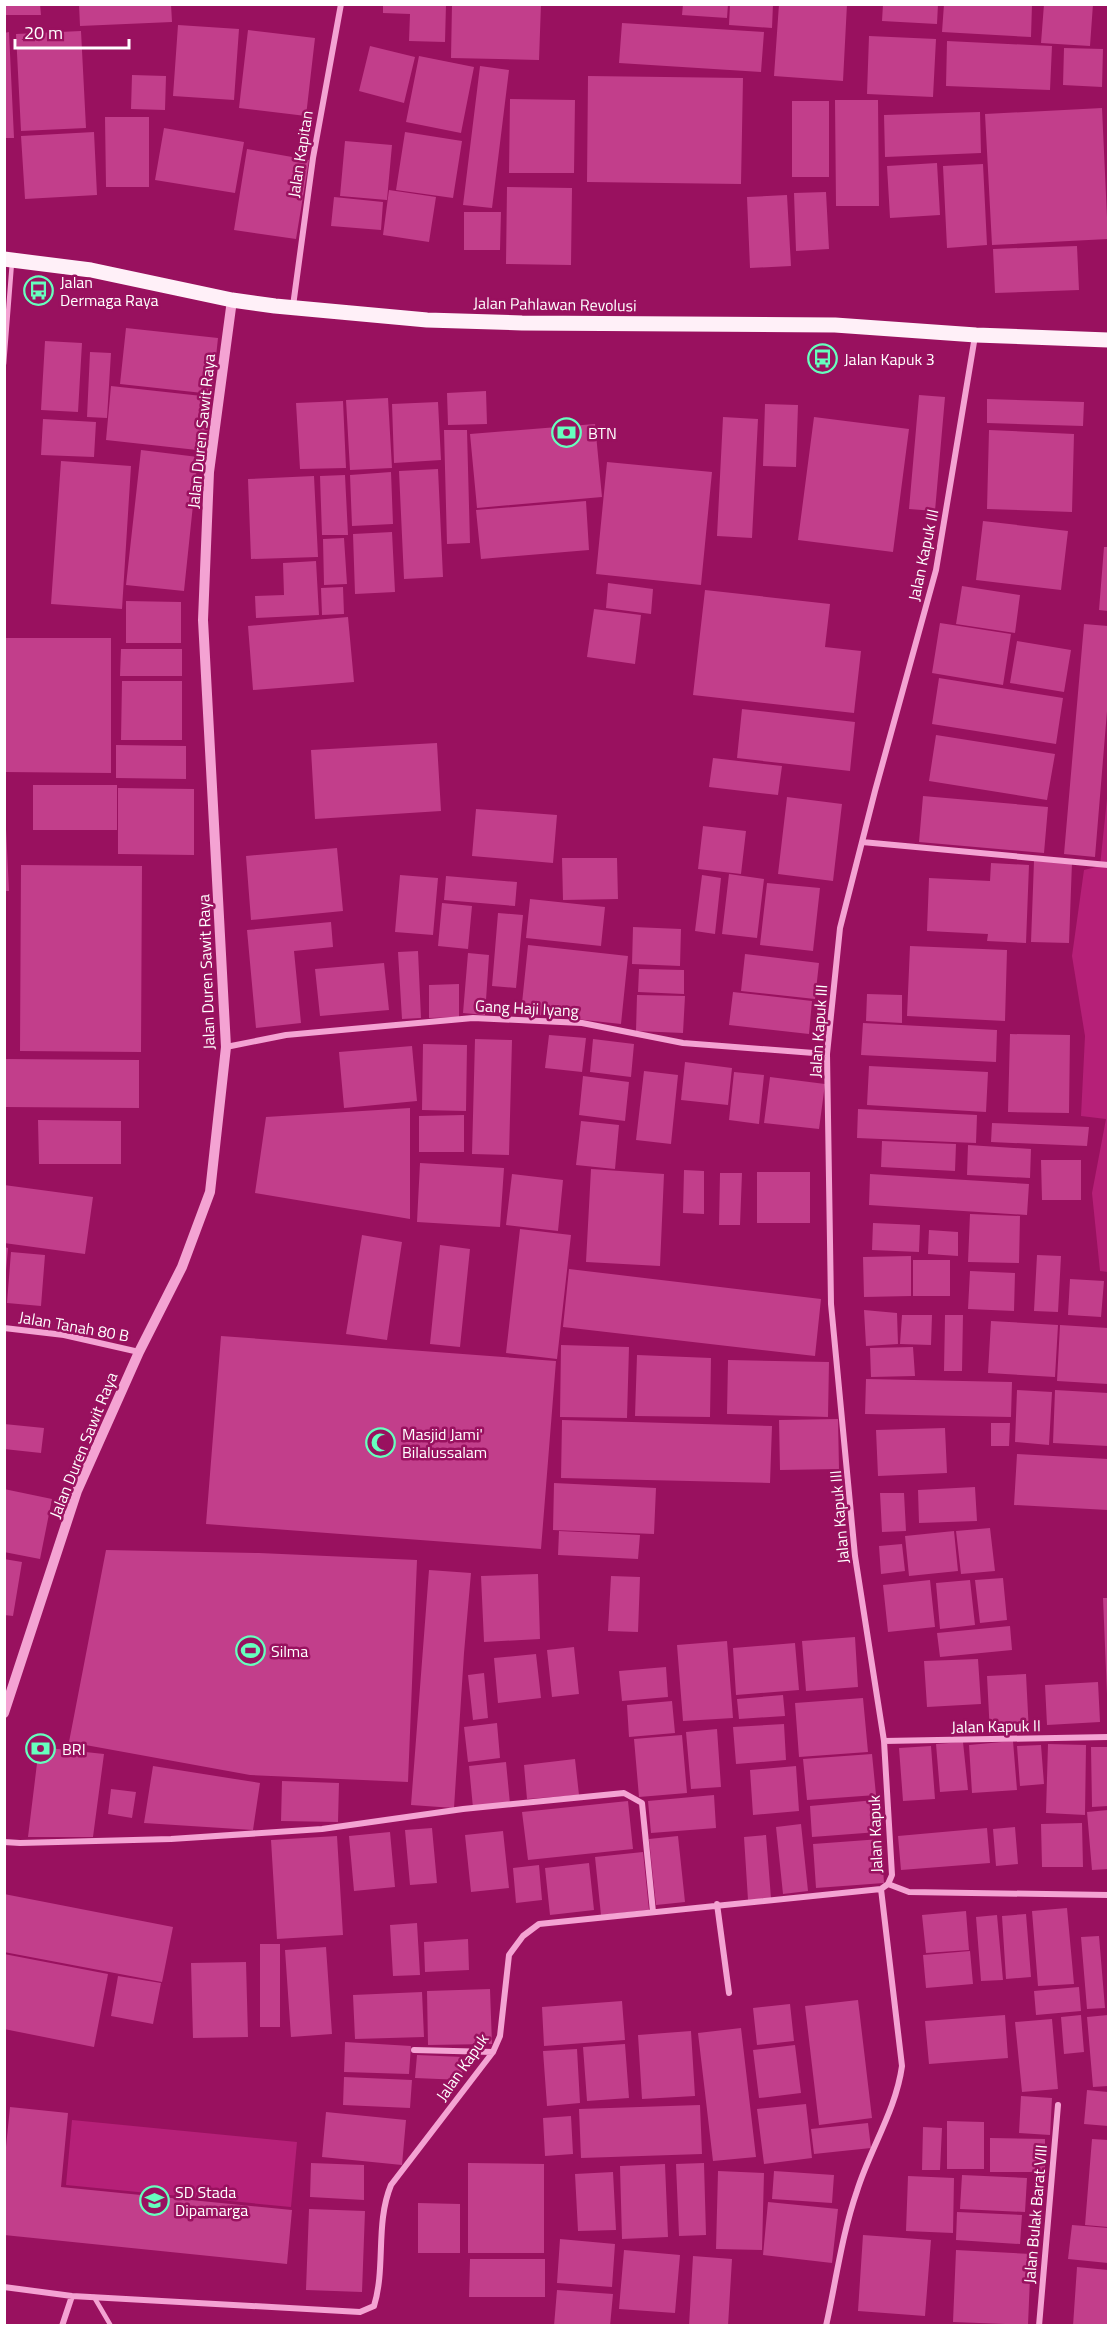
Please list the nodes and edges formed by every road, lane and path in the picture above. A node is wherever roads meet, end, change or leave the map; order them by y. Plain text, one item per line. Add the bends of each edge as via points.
1 (341, 4) edge
2 (9, 260) edge
3 (232, 300) junction
4 (293, 308) junction
5 (976, 335) junction
6 (1108, 340) edge
7 (4, 364) edge
8 (862, 842) junction
9 (1108, 865) edge
10 (226, 1047) junction
11 (827, 1054) junction
12 (4, 1328) edge
13 (139, 1352) junction
14 (4, 1713) edge
15 (1108, 1737) edge
16 (884, 1741) junction
17 (4, 1842) edge
18 (888, 1884) junction
19 (881, 1889) junction
20 (1108, 1895) edge
21 (717, 1904) junction
22 (653, 1912) junction
23 (729, 1993) dead end
24 (414, 2050) dead end
25 (493, 2052) junction
26 (1058, 2105) dead end
27 (4, 2287) edge
28 (72, 2296) junction
29 (94, 2297) junction
30 (62, 2325) edge
31 (111, 2325) edge
32 (826, 2325) edge
33 (1039, 2325) edge

1 - 4 street, Jalan Kapitan via 298,253
2 - 3 main road, Jalan Pahlawan Revolusi via 91,270
2 - 7 lane
3 - 4 main road, Jalan Pahlawan Revolusi
3 - 10 street, Jalan Duren Sawit Raya via 209,472 203,620
4 - 5 main road, Jalan Pahlawan Revolusi via 427,320 835,326
5 - 6 main road, Jalan Pahlawan Revolusi
5 - 8 street, Jalan Kapuk III via 936,570
8 - 9 street
8 - 11 street, Jalan Kapuk III via 840,928
10 - 11 street, Gang Haji Iyang via 286,1035 473,1018 582,1023 683,1043
10 - 13 street, Jalan Duren Sawit Raya via 210,1192 182,1267
11 - 16 street, Jalan Kapuk III via 831,1304 855,1556
12 - 13 street, Jalan Tanah 80 B via 64,1335
13 - 14 street, Jalan Duren Sawit Raya via 77,1491
15 - 16 street, Jalan Kapuk II
16 - 18 street, Jalan Kapuk via 892,1875
17 - 22 street via 171,1839 322,1829 463,1809 624,1793 642,1803
18 - 19 street, Jalan Kapuk
18 - 20 street via 909,1892
19 - 21 street, Jalan Kapuk
19 - 32 street via 902,2066 900,2082 856,2192
21 - 22 street, Jalan Kapuk
21 - 23 street
22 - 25 street, Jalan Kapuk via 539,1924 523,1936 509,1955 500,2036
24 - 25 street
25 - 29 street, Jalan Kapuk via 391,2185 381,2218 374,2306 360,2312
26 - 33 street, Jalan Bulak Barat VIII
27 - 28 street, Jalan Kapuk
28 - 29 street, Jalan Kapuk
28 - 30 street
29 - 31 lane

